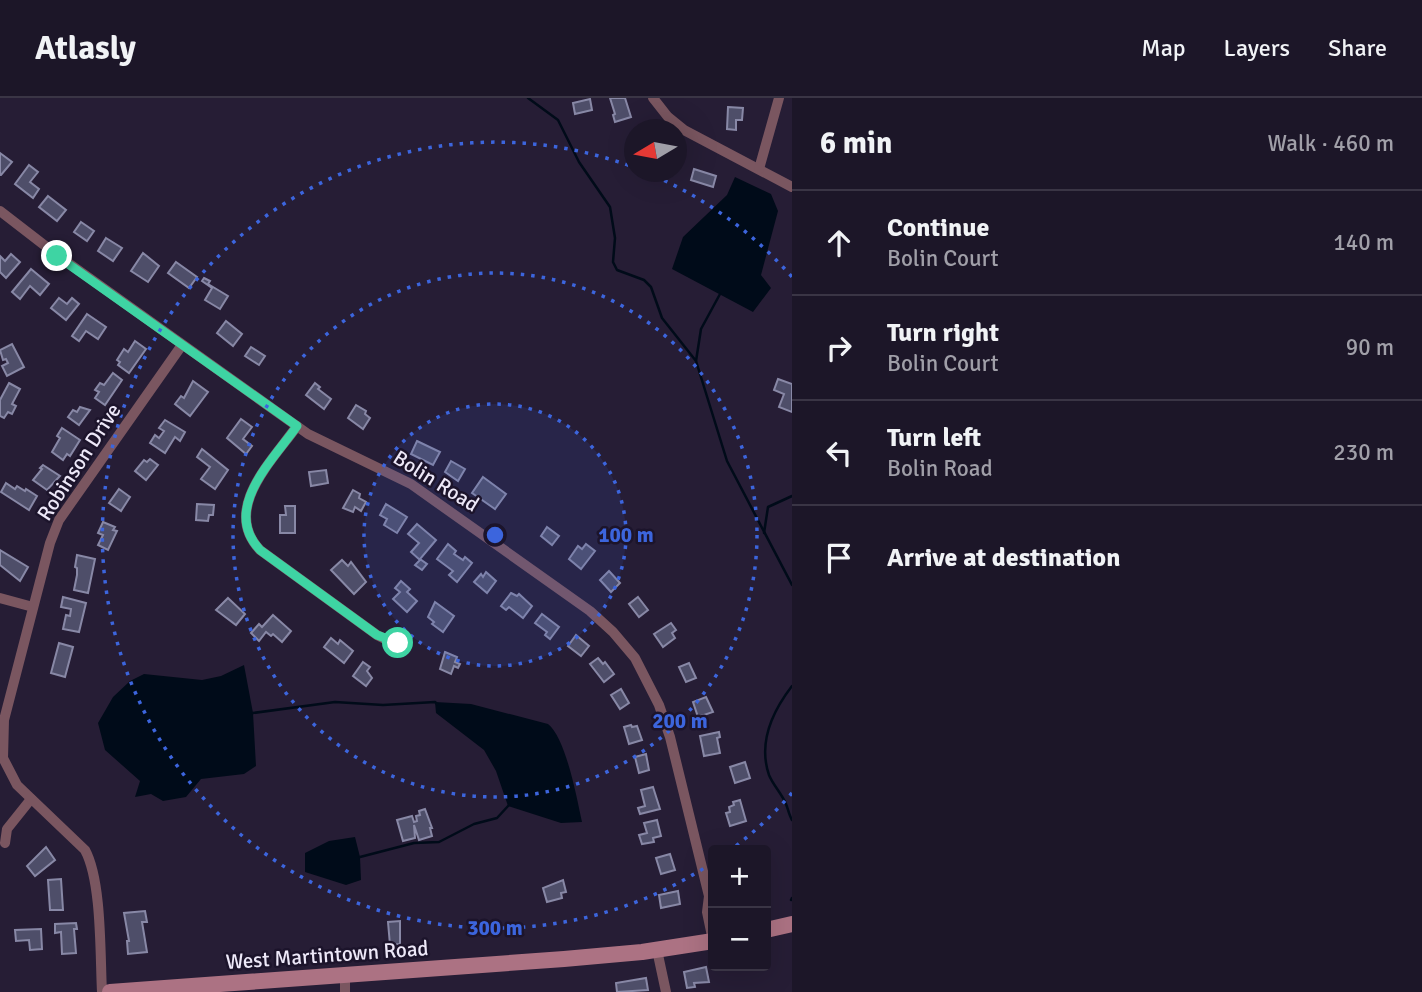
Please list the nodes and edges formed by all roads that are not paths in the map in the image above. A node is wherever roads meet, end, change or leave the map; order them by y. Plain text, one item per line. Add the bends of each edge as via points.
1 (653, 98) edge
2 (779, 98) edge
3 (759, 169) junction
4 (792, 187) edge
5 (0, 211) edge
6 (183, 345) junction
7 (297, 426) junction
8 (0, 598) edge
9 (33, 607) junction
10 (404, 644) dead end
11 (2, 724) edge
12 (30, 799) junction
13 (5, 843) dead end
14 (708, 887) edge
15 (792, 924) edge
16 (771, 929) edge
17 (708, 942) edge
18 (657, 950) junction
19 (345, 984) edge
20 (128, 991) edge
21 (102, 992) edge
22 (110, 992) edge
23 (666, 992) edge

1 - 3 street via 684,130
2 - 3 street
3 - 4 street
5 - 6 street, Bolin Road
6 - 7 street, Bolin Road
6 - 9 street, Robinson Drive via 59,520
7 - 10 street via 250,495 245,518 251,538 260,550 377,635
7 - 14 street, Bolin Road via 411,484 590,611 619,638 645,674 664,717
8 - 9 street
9 - 11 street, Robinson Drive
11 - 12 street, Robinson Drive via 7,769
12 - 13 street via 7,829
12 - 21 street, Robinson Drive via 90,859
15 - 16 main road
17 - 18 main road, West Martintown Road
18 - 19 main road, West Martintown Road
18 - 23 street
19 - 20 main road, West Martintown Road
20 - 22 main road, West Martintown Road

